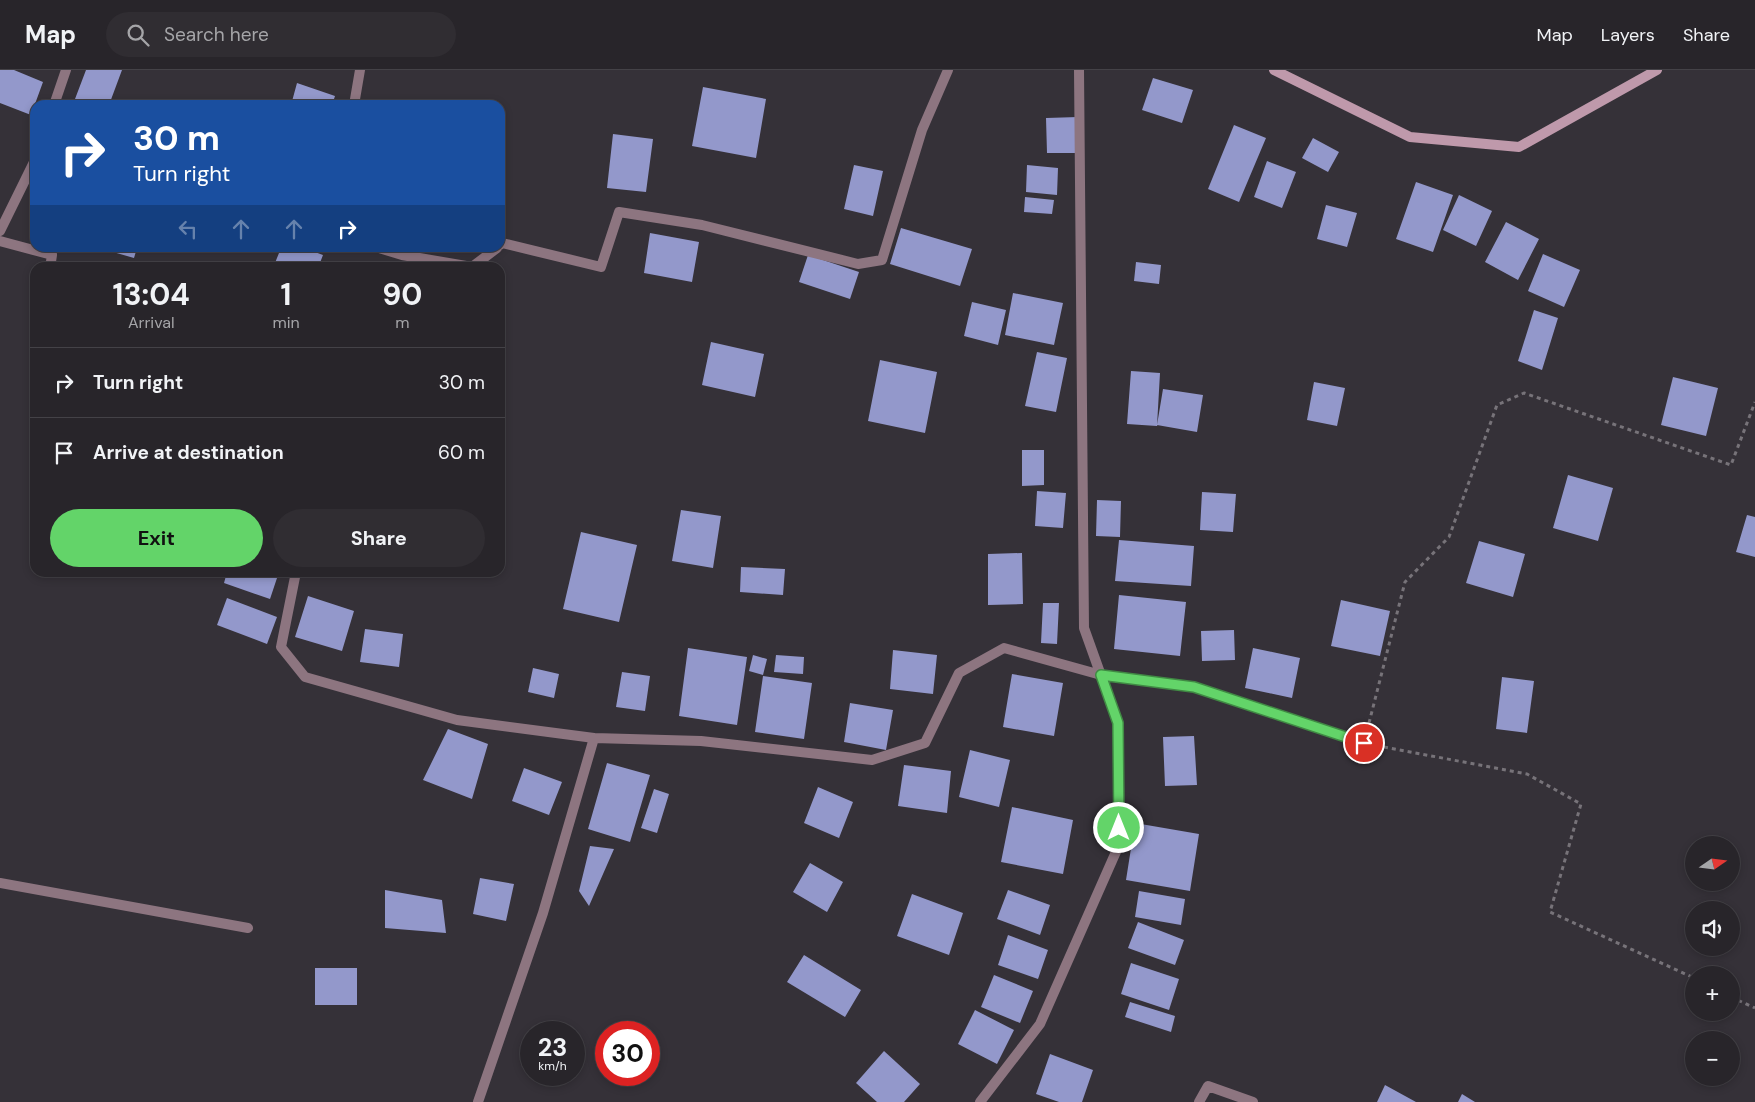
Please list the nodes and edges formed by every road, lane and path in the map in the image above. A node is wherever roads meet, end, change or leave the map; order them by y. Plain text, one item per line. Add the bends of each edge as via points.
1 (66, 70) edge
2 (360, 70) edge
3 (948, 70) edge
4 (1080, 70) edge
5 (1274, 70) edge
6 (1658, 70) edge
7 (56, 100) edge
8 (355, 100) edge
9 (30, 170) edge
10 (0, 231) edge
11 (0, 241) edge
12 (505, 244) edge
13 (30, 249) edge
14 (41, 252) edge
15 (392, 252) edge
16 (492, 252) edge
17 (51, 262) edge
18 (443, 262) edge
19 (479, 262) edge
20 (1755, 402) edge
21 (295, 577) edge
22 (1101, 675) junction
23 (594, 738) junction
24 (1364, 743) junction
25 (0, 884) edge
26 (248, 928) dead end
27 (1685, 974) edge
28 (1740, 1000) edge
29 (1755, 1008) edge
30 (478, 1102) edge
31 (981, 1102) edge
32 (1198, 1102) edge
33 (1254, 1102) edge

1 - 7 street
2 - 8 street
3 - 12 street via 922,130 882,260 858,264 702,225 619,212 600,267
4 - 22 street via 1084,628
5 - 6 street via 1410,137 1519,147
9 - 10 street
11 - 13 street
14 - 17 street via 52,255
15 - 18 street
16 - 19 street
20 - 24 path via 1731,465 1524,393 1497,405 1449,537 1405,582
21 - 23 street via 281,647 305,677 457,720
22 - 23 street via 1004,648 959,673 925,743 872,760 701,741
22 - 24 street via 1194,687
22 - 31 street via 1118,723 1119,845 1040,1024
23 - 30 street via 543,913
24 - 27 path via 1527,774 1581,804 1550,912
25 - 26 street
28 - 29 path
32 - 33 street via 1208,1086

